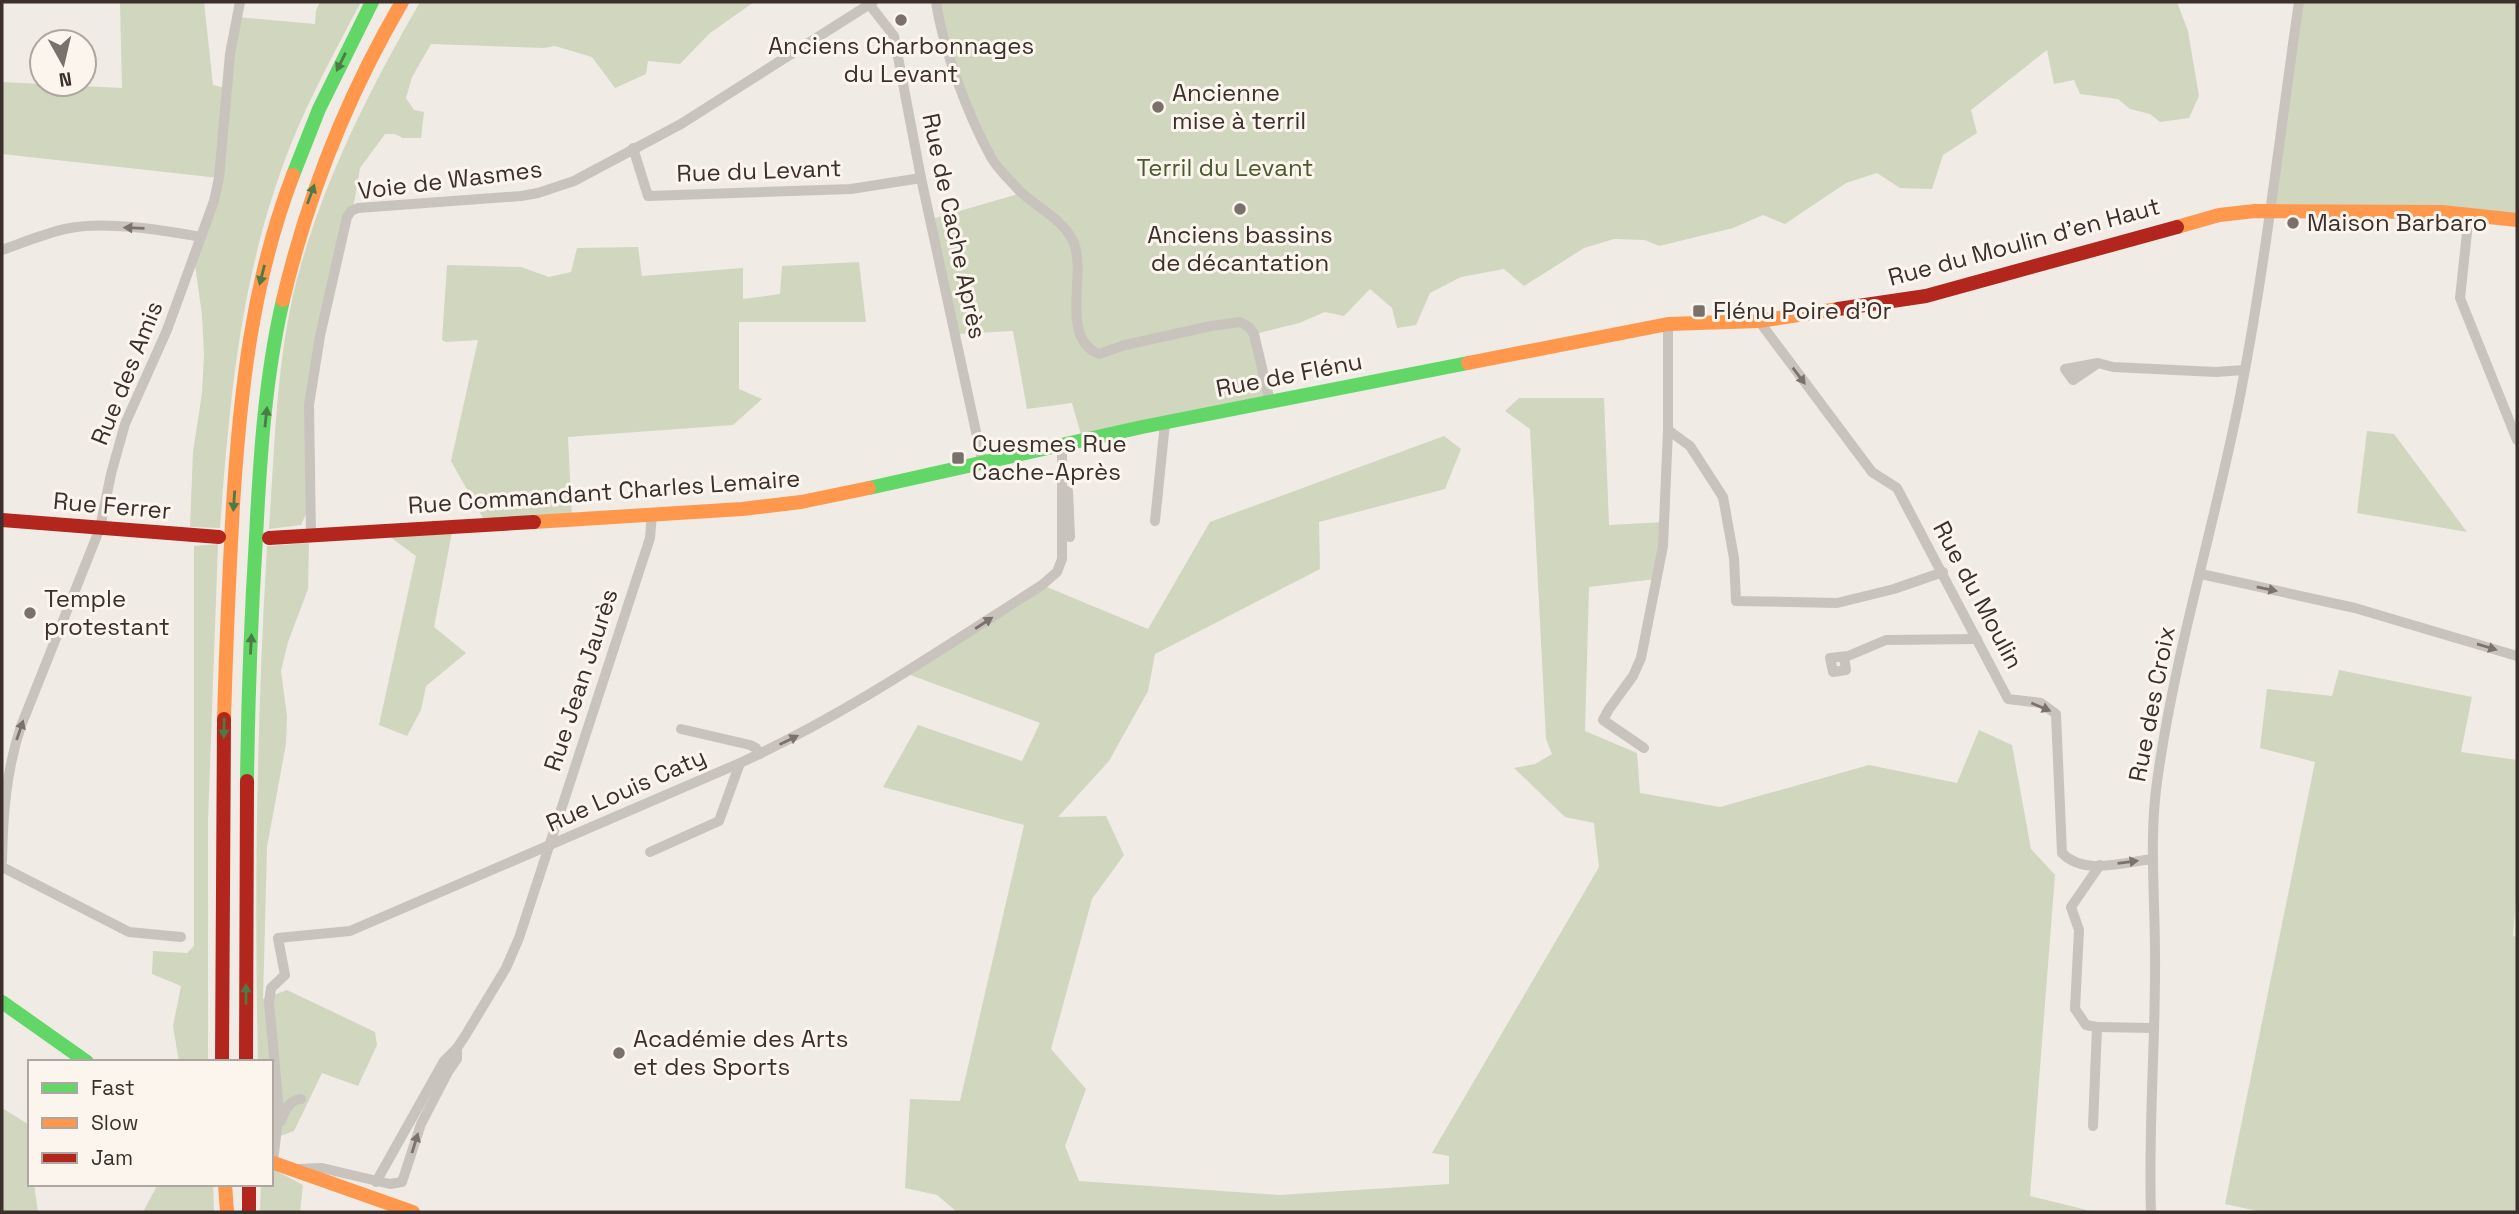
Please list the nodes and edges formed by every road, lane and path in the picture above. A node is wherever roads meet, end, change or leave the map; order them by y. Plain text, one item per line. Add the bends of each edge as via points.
1 (240, 2) edge
2 (372, 2) edge
3 (402, 2) edge
4 (936, 2) edge
5 (2299, 2) edge
6 (871, 3) edge
7 (633, 148) junction
8 (921, 178) junction
9 (2269, 211) junction
10 (2469, 214) junction
11 (2517, 220) edge
12 (201, 237) junction
13 (2, 250) edge
14 (1759, 321) junction
15 (1668, 324) junction
16 (2098, 363) dead end
17 (2244, 370) junction
18 (1421, 373) joint
19 (1270, 402) junction
20 (1165, 423) junction
21 (1668, 429) junction
22 (2517, 440) edge
23 (1062, 446) junction
24 (983, 464) junction
25 (1062, 480) junction
26 (652, 514) junction
27 (2, 520) edge
28 (1155, 521) dead end
29 (100, 528) junction
30 (311, 536) junction
31 (219, 537) dead end
32 (1070, 537) dead end
33 (269, 538) dead end
34 (1943, 572) junction
35 (2201, 574) junction
36 (1978, 639) junction
37 (2517, 656) edge
38 (1844, 657) dead end
39 (681, 729) dead end
40 (1644, 748) dead end
41 (760, 754) junction
42 (740, 763) junction
43 (2, 821) edge
44 (548, 847) junction
45 (650, 852) dead end
46 (2153, 859) junction
47 (2, 861) edge
48 (2100, 865) junction
49 (2, 867) edge
50 (181, 937) dead end
51 (2, 1002) edge
52 (2097, 1027) junction
53 (2153, 1028) junction
54 (457, 1048) junction
55 (84, 1060) edge
56 (222, 1060) edge
57 (246, 1060) edge
58 (301, 1099) dead end
59 (2093, 1126) dead end
60 (277, 1130) junction
61 (273, 1156) edge
62 (273, 1162) edge
63 (293, 1169) junction
64 (376, 1182) junction
65 (225, 1186) edge
66 (249, 1186) edge
67 (227, 1212) edge
68 (249, 1212) edge
69 (413, 1212) edge
70 (2151, 1212) edge

1 - 12 street, Rue des Amis via 230,54 219,178
2 -> 56 main road via 303,144 257,298 248,351 236,459 225,679
57 -> 3 main road via 249,680 261,458 272,355 293,253 326,153 346,105
4 - 19 street via 954,70 992,159 1017,190 1060,223 1074,242 1076,317 1090,350 1099,354 1240,322 1254,334
5 - 9 street, Rue des Croix
6 - 7 street, Voie de Wasmes via 705,110
6 - 8 street, Rue de Cache Après via 894,36
7 - 8 street, Rue du Levant via 649,196 851,189
7 - 30 street, Voie de Wasmes via 573,181 538,193 351,211 320,337 309,405
8 - 24 street, Rue de Cache Après
9 - 10 main road, Rue du Moulin d'en Haut
9 - 14 main road, Rue du Moulin d'en Haut via 2219,215 1926,296
9 - 17 street, Rue des Croix
10 - 11 main road, Rue du Moulin d'en Haut
10 - 22 street via 2460,298
12 -> 13 street via 156,229 86,227 65,229
12 - 29 street, Rue des Amis via 167,330 125,424
14 - 15 main road, Rue du Moulin d'en Haut
14 -> 34 street, Rue du Moulin via 1872,472 1898,488
15 - 18 main road, Rue du Moulin d'en Haut
15 - 21 street
16 - 17 street
17 - 35 street, Rue des Croix
18 - 19 main road, Rue de Flénu
19 - 20 main road, Rue de Flénu
20 - 23 main road, Rue de Flénu
20 - 28 street
21 - 34 street via 1690,446 1723,498 1736,601 1837,603
21 - 40 street via 1663,546 1641,658 1603,720
23 - 24 main road, Rue Commandant Charles Lemaire
23 - 25 street, Rue Louis Caty
24 - 26 main road, Rue Commandant Charles Lemaire via 801,502
25 - 32 street via 1068,489
41 -> 25 street, Rue Louis Caty via 866,698 1057,572 1062,559
26 - 30 main road, Rue Commandant Charles Lemaire
26 - 44 street, Rue Jean Jaurès via 650,538
27 - 29 main road, Rue Ferrer
29 - 31 main road, Rue Ferrer
43 -> 29 street, Rue des Amis via 18,736
30 - 33 main road
34 - 36 street, Rue du Moulin
35 -> 37 street via 2355,608
35 - 46 street, Rue des Croix via 2173,685 2157,783
36 - 38 street via 1886,640
36 -> 48 street, Rue du Moulin via 2008,699 2041,703 2056,714 2062,853 2083,867
39 - 41 street via 750,746
41 - 42 street, Rue Louis Caty
42 - 44 street, Rue Louis Caty
42 - 45 street via 719,821
43 - 47 street, Rue des Amis
44 - 54 street, Rue Jean Jaurès via 513,953
44 - 60 street, Rue Louis Caty via 350,931 278,938 285,975 271,988 269,1002
48 -> 46 street, Rue du Moulin
46 - 53 street, Rue des Croix
48 - 52 street via 2071,907 2079,930 2075,1009 2086,1025
49 - 50 street via 129,932
51 - 55 main road
52 - 53 street
52 - 59 street
53 - 70 street, Rue des Croix
54 - 64 street, Rue Jean Jaurès via 444,1061
64 -> 54 street, Rue Jean Jaurès via 402,1182 421,1124 457,1059
58 - 60 street via 288,1106
60 - 61 street, Rue Louis Caty
62 - 63 main road
63 - 64 street via 322,1168
63 - 69 main road
65 - 67 main road
66 - 68 main road

